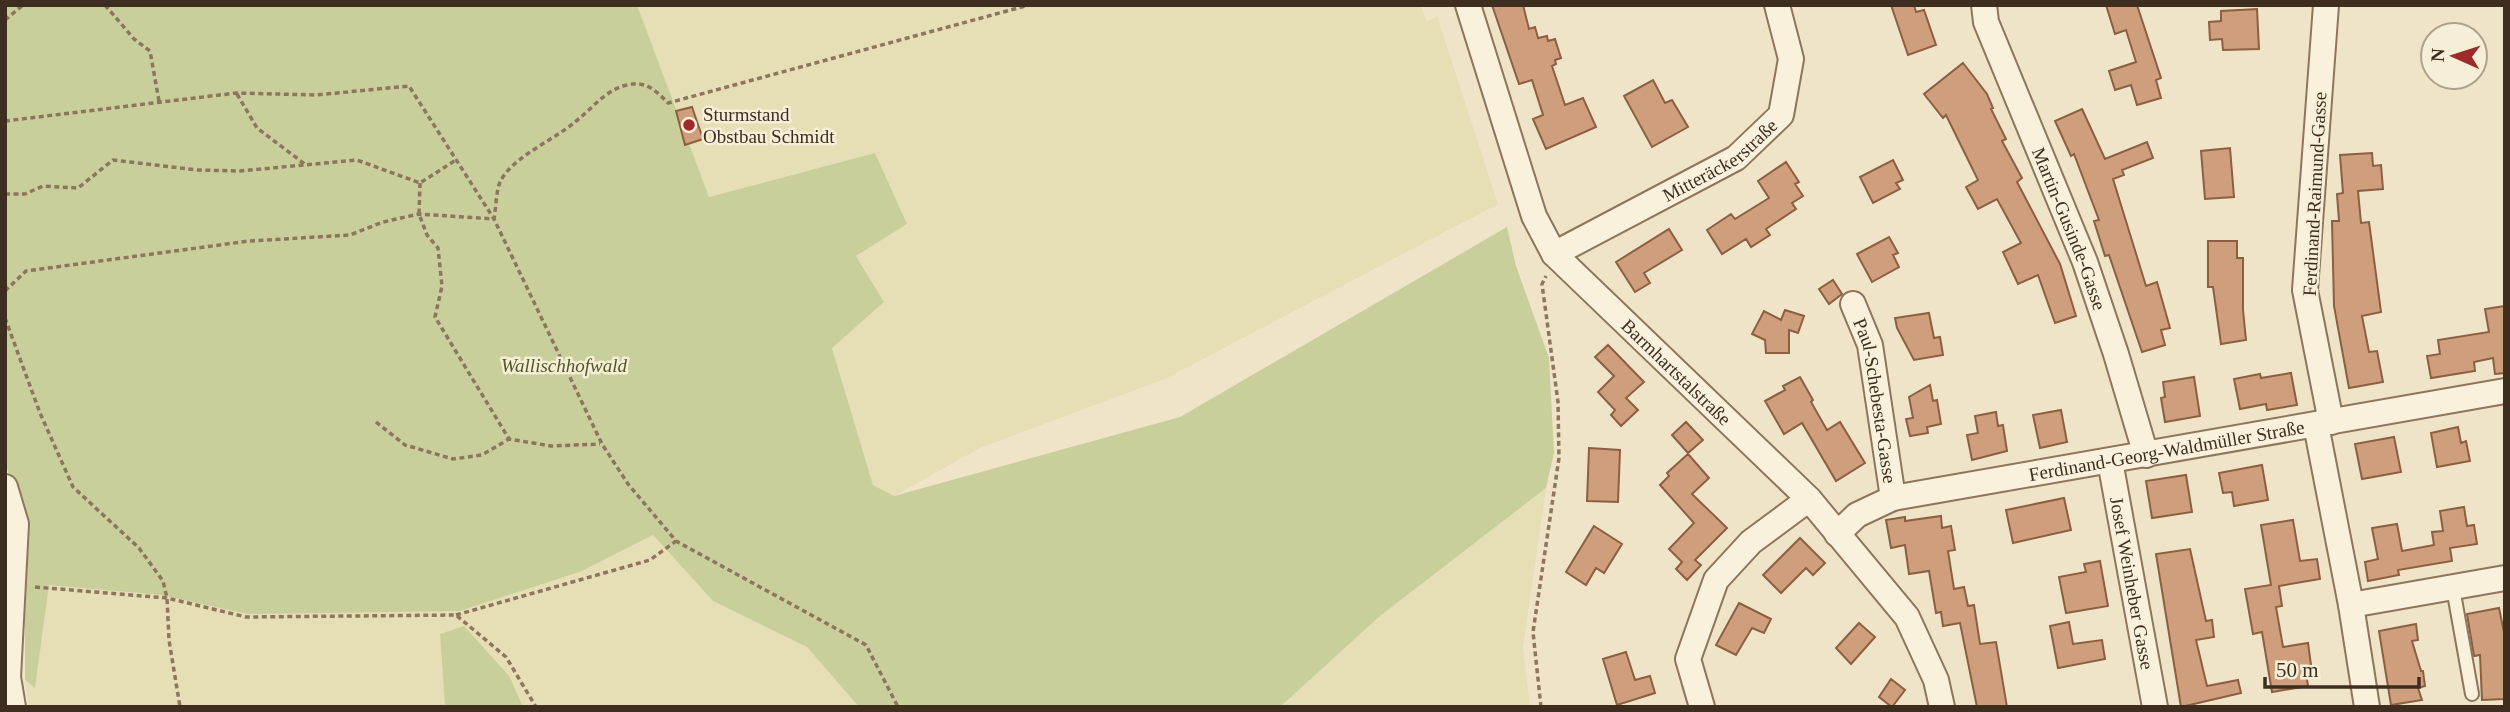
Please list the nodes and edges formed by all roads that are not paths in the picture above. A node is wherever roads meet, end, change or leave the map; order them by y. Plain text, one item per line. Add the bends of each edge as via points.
1 (1468, 5) edge
2 (1777, 5) edge
3 (1984, 5) edge
4 (2326, 5) edge
5 (1555, 254) junction
6 (1853, 304) dead end
7 (2505, 391) edge
8 (2323, 423) junction
9 (2146, 455) junction
10 (2110, 461) junction
11 (5, 487) edge
12 (1893, 498) junction
13 (1809, 499) junction
14 (1837, 534) junction
15 (2505, 578) edge
16 (2453, 588) junction
17 (2351, 606) junction
18 (2472, 694) dead end
19 (13, 707) edge
20 (1702, 707) edge
21 (1942, 707) edge
22 (2155, 707) edge
23 (2367, 707) edge

1 - 5 street, Barmhartstalstraße via 1534,216
2 - 5 street, Mitteräckerstraße via 1791,59 1781,115 1736,158
3 - 9 street, Martin-Gusinde-Gasse via 1986,22 2085,262
4 - 8 street, Ferdinand-Raimund-Gasse via 2305,290
5 - 13 street, Barmhartstalstraße
6 - 12 street, Paul-Schebesta-Gasse via 1870,345
7 - 8 street, Ferdinand-Georg-Waldmüller Straße
8 - 9 street, Ferdinand-Georg-Waldmüller Straße
8 - 17 street, Ferdinand-Raimund-Gasse
9 - 10 street, Ferdinand-Georg-Waldmüller Straße
10 - 12 street, Ferdinand-Georg-Waldmüller Straße
10 - 22 street, Josef Weinheber Gasse
11 - 19 street via 16,524 8,677
12 - 14 street, Ferdinand-Georg-Waldmüller Straße via 1857,515
13 - 14 street, Barmhartstalstraße
13 - 20 street via 1751,542 1716,580 1688,659
14 - 21 street, Barmhartstalstraße via 1907,617 1936,680
15 - 16 street
16 - 17 street
16 - 18 lane
17 - 23 street, Ferdinand-Raimund-Gasse

